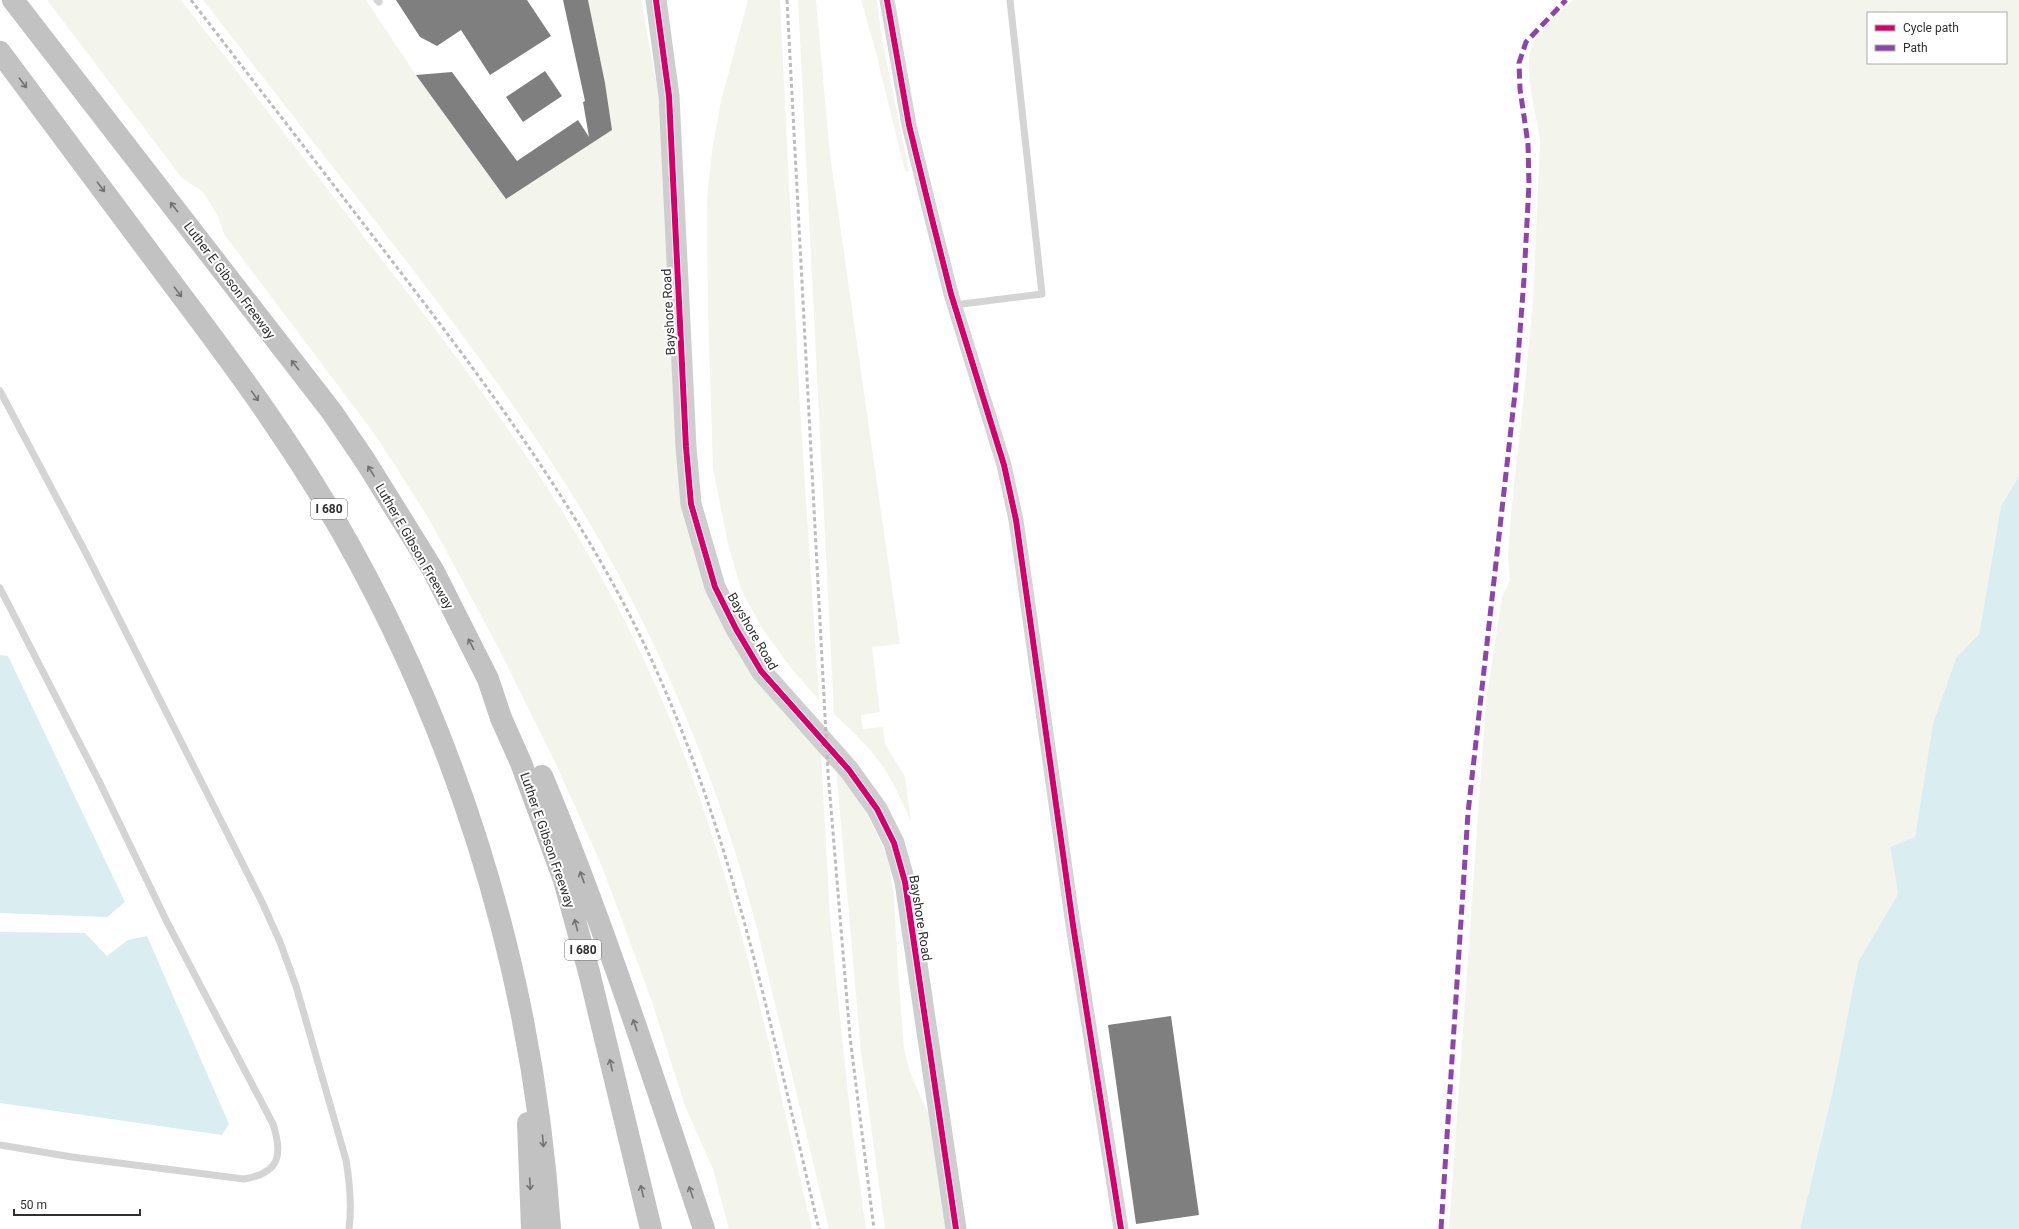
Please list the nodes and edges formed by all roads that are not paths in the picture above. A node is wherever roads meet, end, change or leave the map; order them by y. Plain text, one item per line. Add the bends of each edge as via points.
1 (13, 0) edge
2 (656, 0) edge
3 (887, 0) edge
4 (1010, 0) edge
5 (0, 52) edge
6 (954, 305) junction
7 (0, 391) edge
8 (0, 588) edge
9 (488, 679) junction
10 (526, 1033) junction
11 (0, 1145) edge
12 (349, 1229) edge
13 (532, 1229) edge
14 (550, 1229) edge
15 (651, 1229) edge
16 (704, 1229) edge
17 (956, 1229) edge
18 (1121, 1229) edge

9 -> 1 highway, Luther E Gibson Freeway / I 680 via 433,570 332,412
2 - 17 street, Bayshore Road via 669,96 691,504 715,587 761,671 849,770 877,809 894,843 905,882
3 - 6 street via 909,125
4 - 6 lane via 1042,294
5 -> 10 highway, I 680 via 256,397 316,487 371,584 418,683 459,786 503,927
6 - 18 street via 1004,465 1016,520 1075,940
7 - 12 lane via 175,727 280,942 309,1030 346,1160 352,1209
8 - 11 lane via 167,922 273,1124 279,1142 278,1156 271,1169 259,1177 244,1179
15 -> 9 highway, Luther E Gibson Freeway / I 680 via 589,972 564,880 542,816 501,718
16 -> 9 highway via 617,971 567,835 514,714
10 -> 13 highway
10 -> 14 highway, I 680 via 542,1134

